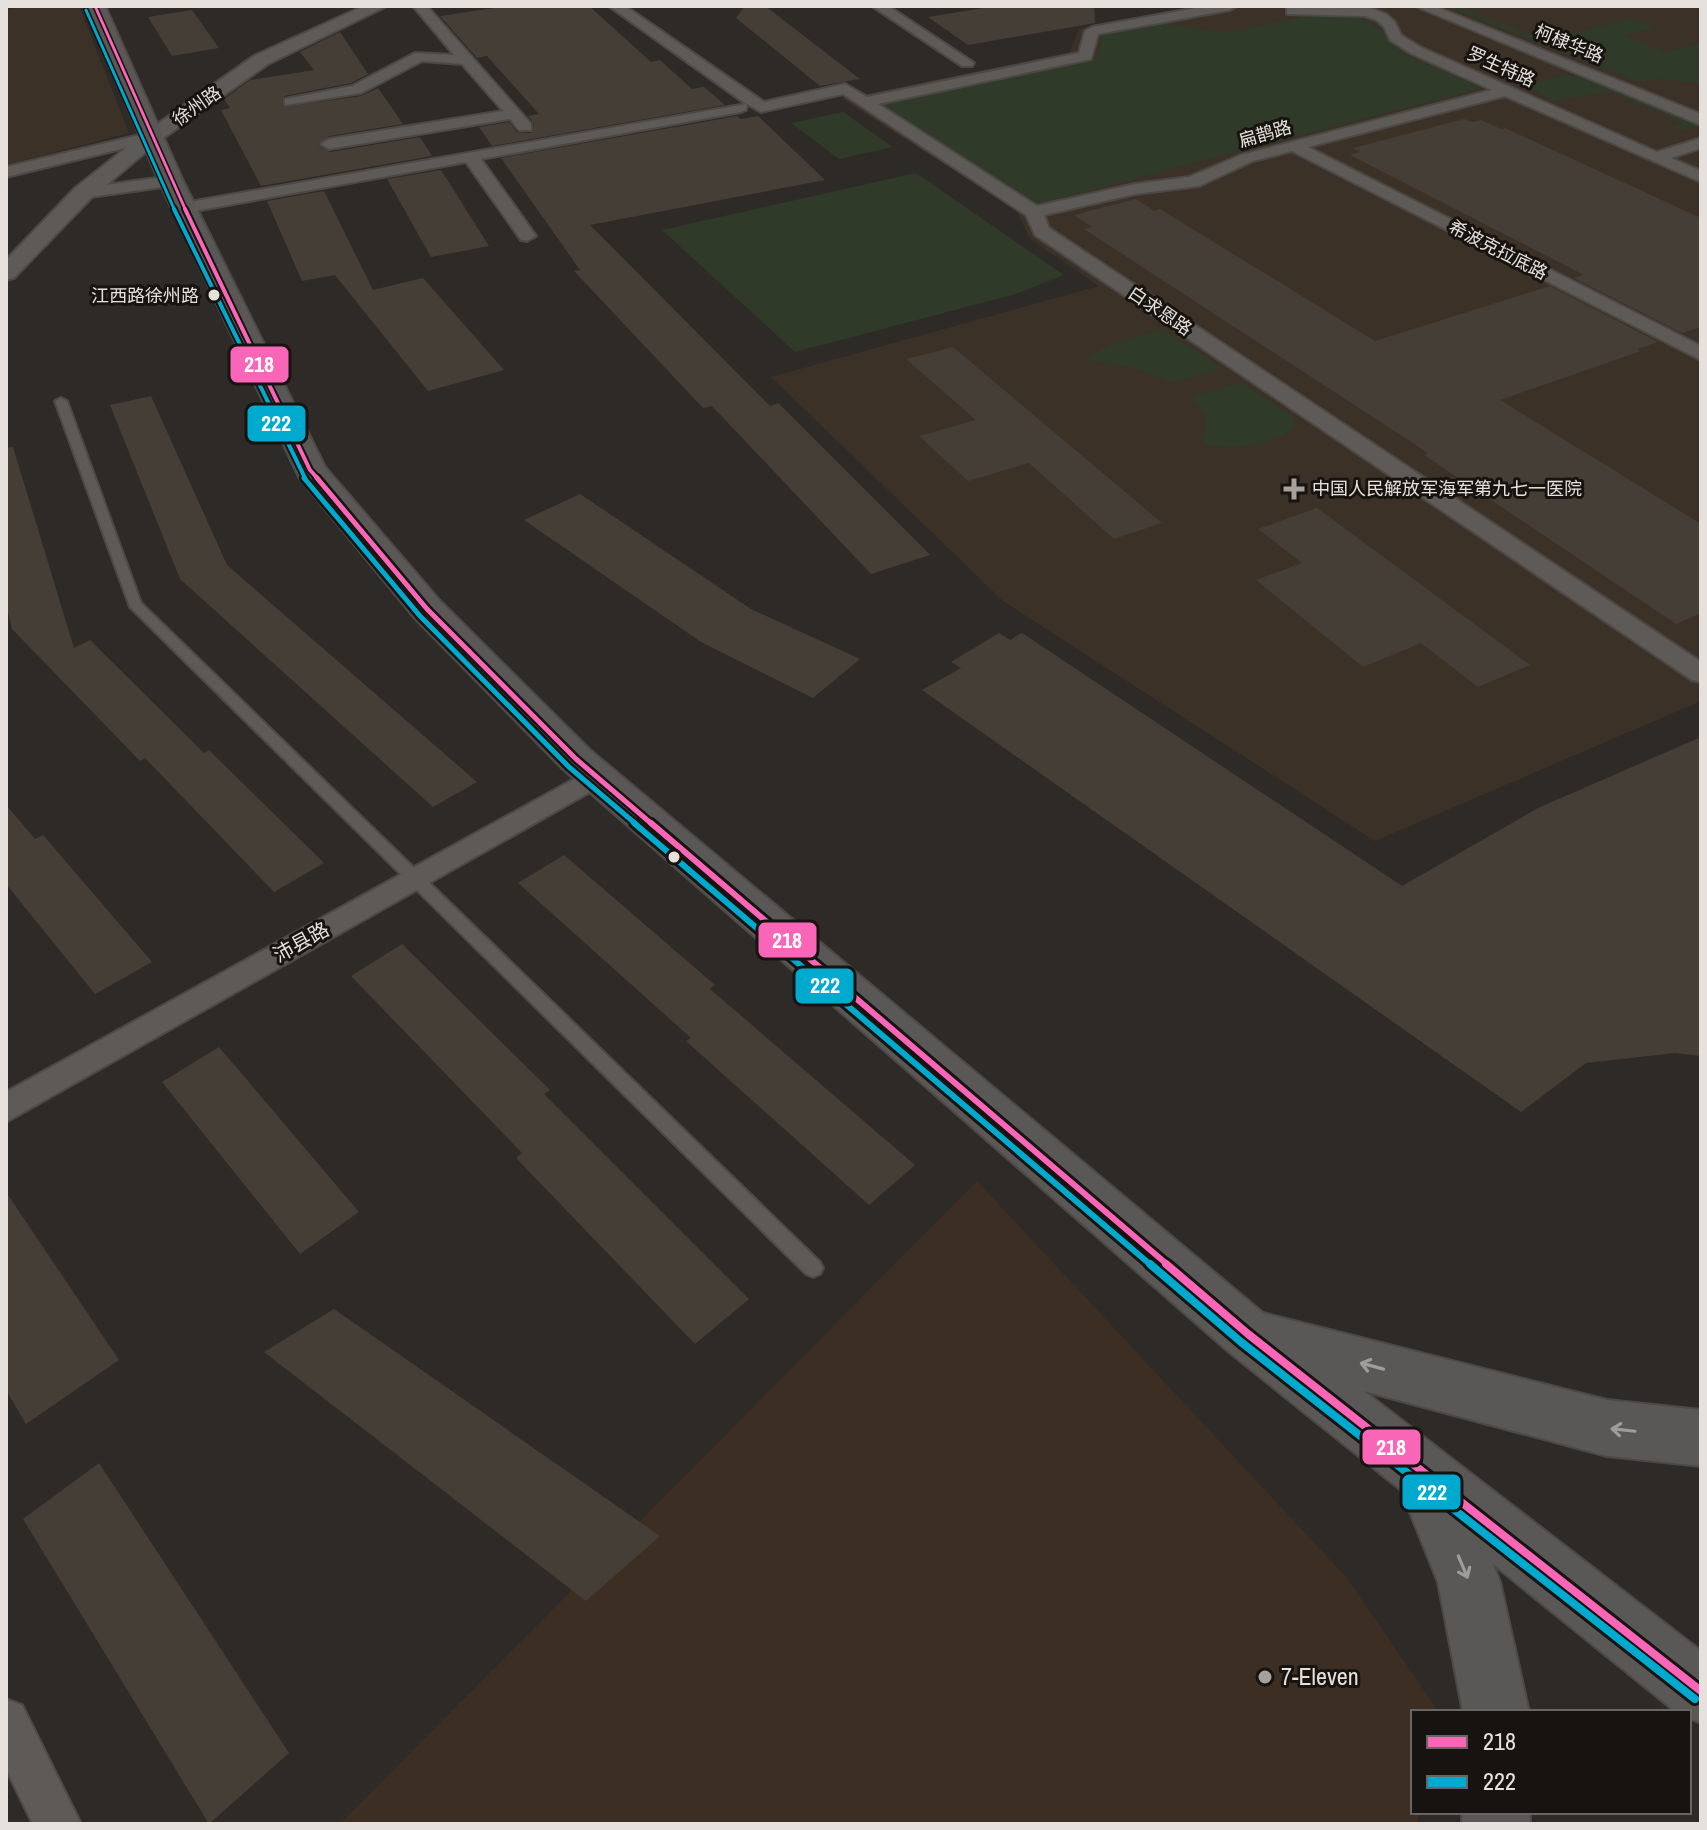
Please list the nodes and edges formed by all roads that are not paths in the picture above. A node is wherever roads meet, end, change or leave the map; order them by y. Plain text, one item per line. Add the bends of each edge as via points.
1 (95, 6) edge
2 (378, 6) edge
3 (420, 6) edge
4 (616, 6) edge
5 (879, 6) edge
6 (1230, 6) edge
7 (1422, 6) edge
8 (1292, 11) dead end
9 (467, 60) junction
10 (967, 63) dead end
11 (1506, 91) junction
12 (290, 102) dead end
13 (864, 102) junction
14 (741, 107) dead end
15 (514, 114) junction
16 (1701, 120) edge
17 (152, 137) junction
18 (1701, 143) edge
19 (329, 144) dead end
20 (540, 144) junction
21 (1294, 146) junction
22 (470, 156) junction
23 (1657, 157) junction
24 (6, 172) edge
25 (1701, 177) edge
26 (83, 193) junction
27 (177, 195) junction
28 (1034, 212) junction
29 (527, 236) dead end
30 (6, 273) edge
31 (1701, 354) edge
32 (61, 401) dead end
33 (1701, 674) edge
34 (596, 776) junction
35 (417, 877) junction
36 (6, 1108) edge
37 (813, 1268) dead end
38 (1248, 1334) junction
39 (1701, 1438) edge
40 (1421, 1470) junction
41 (1701, 1691) edge
42 (1496, 1710) edge
43 (6, 1721) edge
44 (58, 1824) edge

1 - 17 main road
2 - 17 street, 徐州路 via 261,60
3 - 9 street
4 - 13 street, 白求恩路 via 761,107 845,89
5 - 10 street
6 - 13 street via 1092,31 1086,56
7 - 16 street, 柯棣华路
8 - 11 street, 罗生特路 via 1346,8 1385,18 1402,43
9 - 12 street via 420,56 356,90
9 - 15 street
11 - 21 street, 扁鹊路
11 - 23 street, 罗生特路
13 - 28 street, 白求恩路
14 - 20 street
15 - 19 street
15 - 20 street
17 - 24 street
17 - 26 street, 徐州路
17 - 27 main road
18 - 23 street
20 - 22 street
21 - 28 street, 扁鹊路 via 1247,158 1193,182
21 - 31 street, 希波克拉底路
22 - 27 street
22 - 29 street
23 - 25 street, 罗生特路
26 - 27 street
26 - 30 street, 徐州路
27 - 34 main road via 310,470 427,609
28 - 33 street, 白求恩路 via 1041,231
32 - 35 lane via 135,604
34 - 35 street, 沛县路
34 - 38 main road
35 - 36 street, 沛县路
35 - 37 lane
39 -> 38 main road via 1607,1428
38 - 40 main road
40 - 41 main road
40 -> 42 main road via 1469,1582
43 - 44 street

